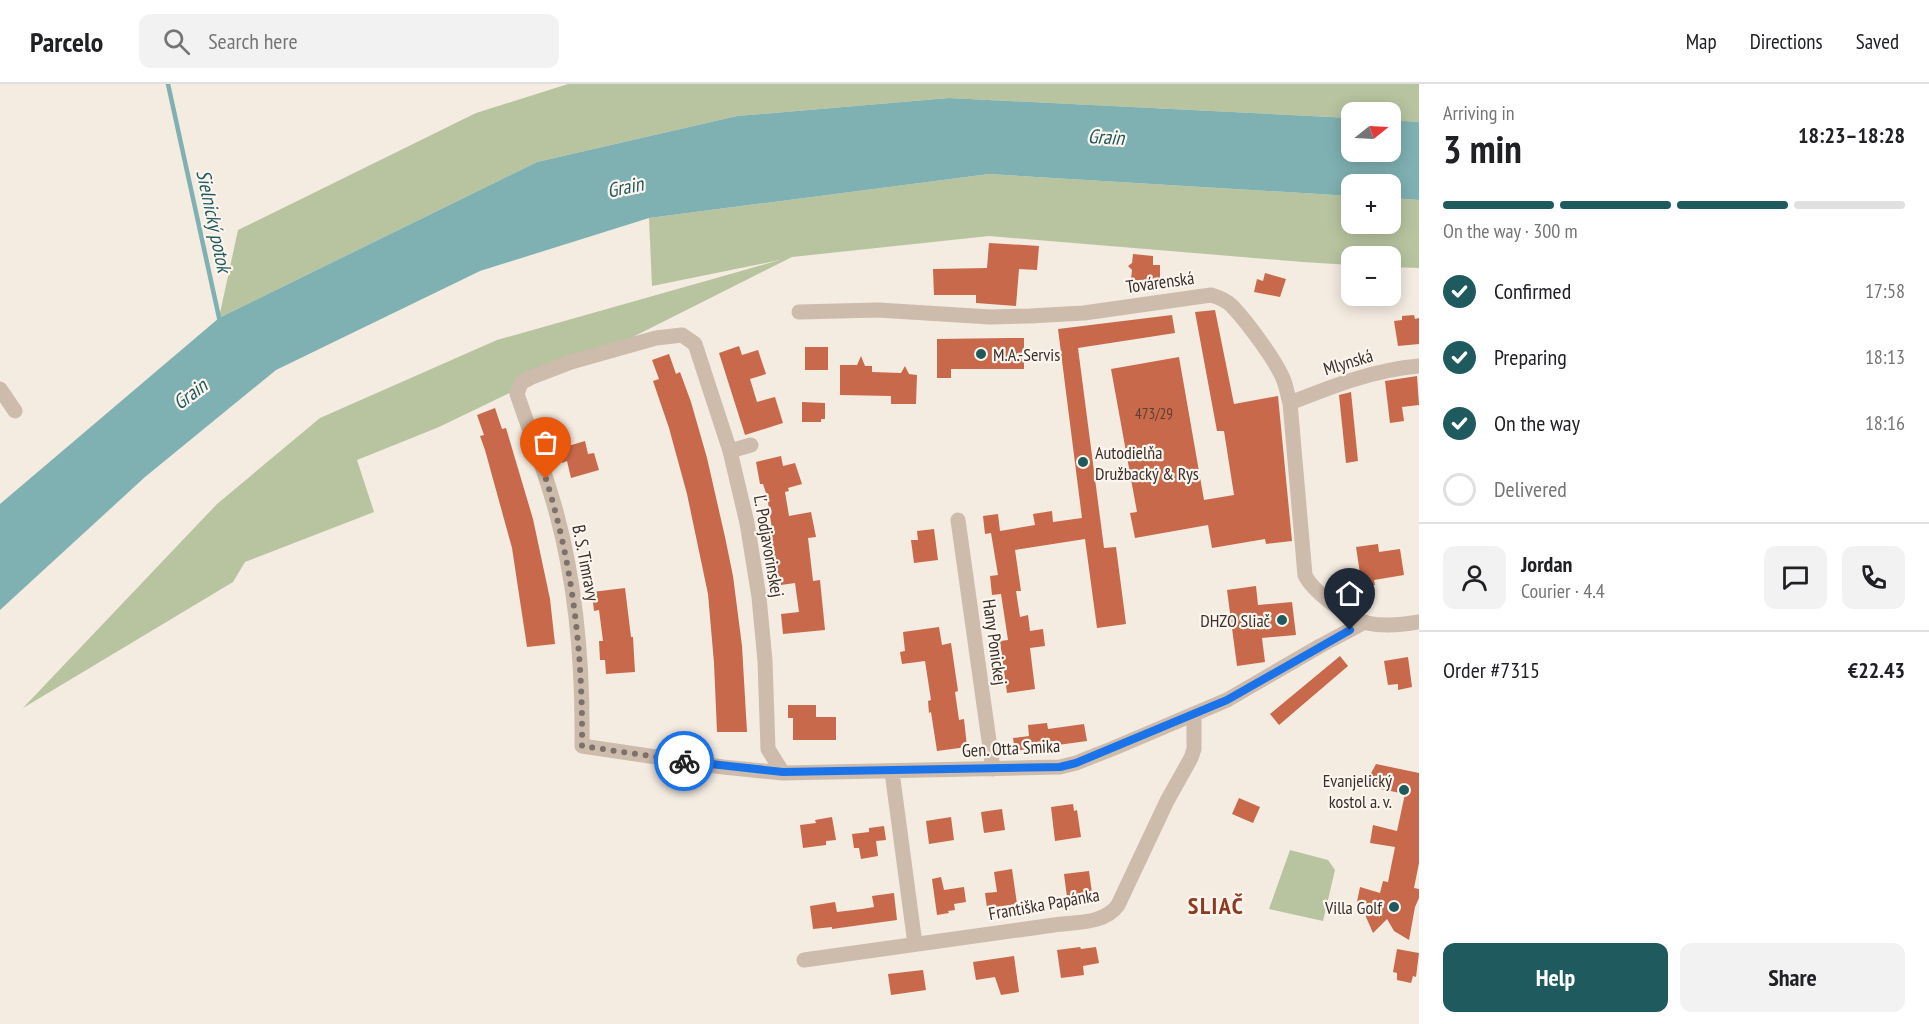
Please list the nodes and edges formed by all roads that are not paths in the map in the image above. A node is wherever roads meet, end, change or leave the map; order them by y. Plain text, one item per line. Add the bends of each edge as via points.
1 (799, 312) dead end
2 (682, 335) joint
3 (1419, 366) edge
4 (0, 389) edge
5 (1290, 403) junction
6 (15, 411) dead end
7 (751, 445) dead end
8 (730, 451) junction
9 (958, 520) dead end
10 (1365, 622) junction
11 (1419, 622) edge
12 (1194, 715) junction
13 (582, 746) joint
14 (993, 769) junction
15 (783, 772) junction
16 (892, 772) junction
17 (915, 944) junction
18 (804, 960) dead end

1 - 5 street, Továrenská via 878,310 990,317 1084,314 1211,295 1231,305 1254,334 1285,383
2 - 8 street, Ľ. Podjavorinskej via 695,344
2 - 13 street, B. S. Timravy via 656,338 571,362 521,383 517,394 558,516 569,574 580,657
3 - 5 street, Mlynská via 1357,377
4 - 6 street
5 - 10 street, Továrenská via 1305,575 1330,601
7 - 8 street
8 - 15 street, Ľ. Podjavorinskej via 759,597 768,749
9 - 14 street, Hany Ponickej
10 - 11 street, Továrenská via 1384,626
10 - 12 street via 1252,687
12 - 14 street, Gen. Otta Smika via 1076,763
12 - 17 street, Františka Papánka via 1191,758 1114,910 1095,919
13 - 15 street, Gen. Otta Smika
14 - 16 street, Gen. Otta Smika
15 - 16 street, Gen. Otta Smika
16 - 17 street
17 - 18 street, Františka Papánka

